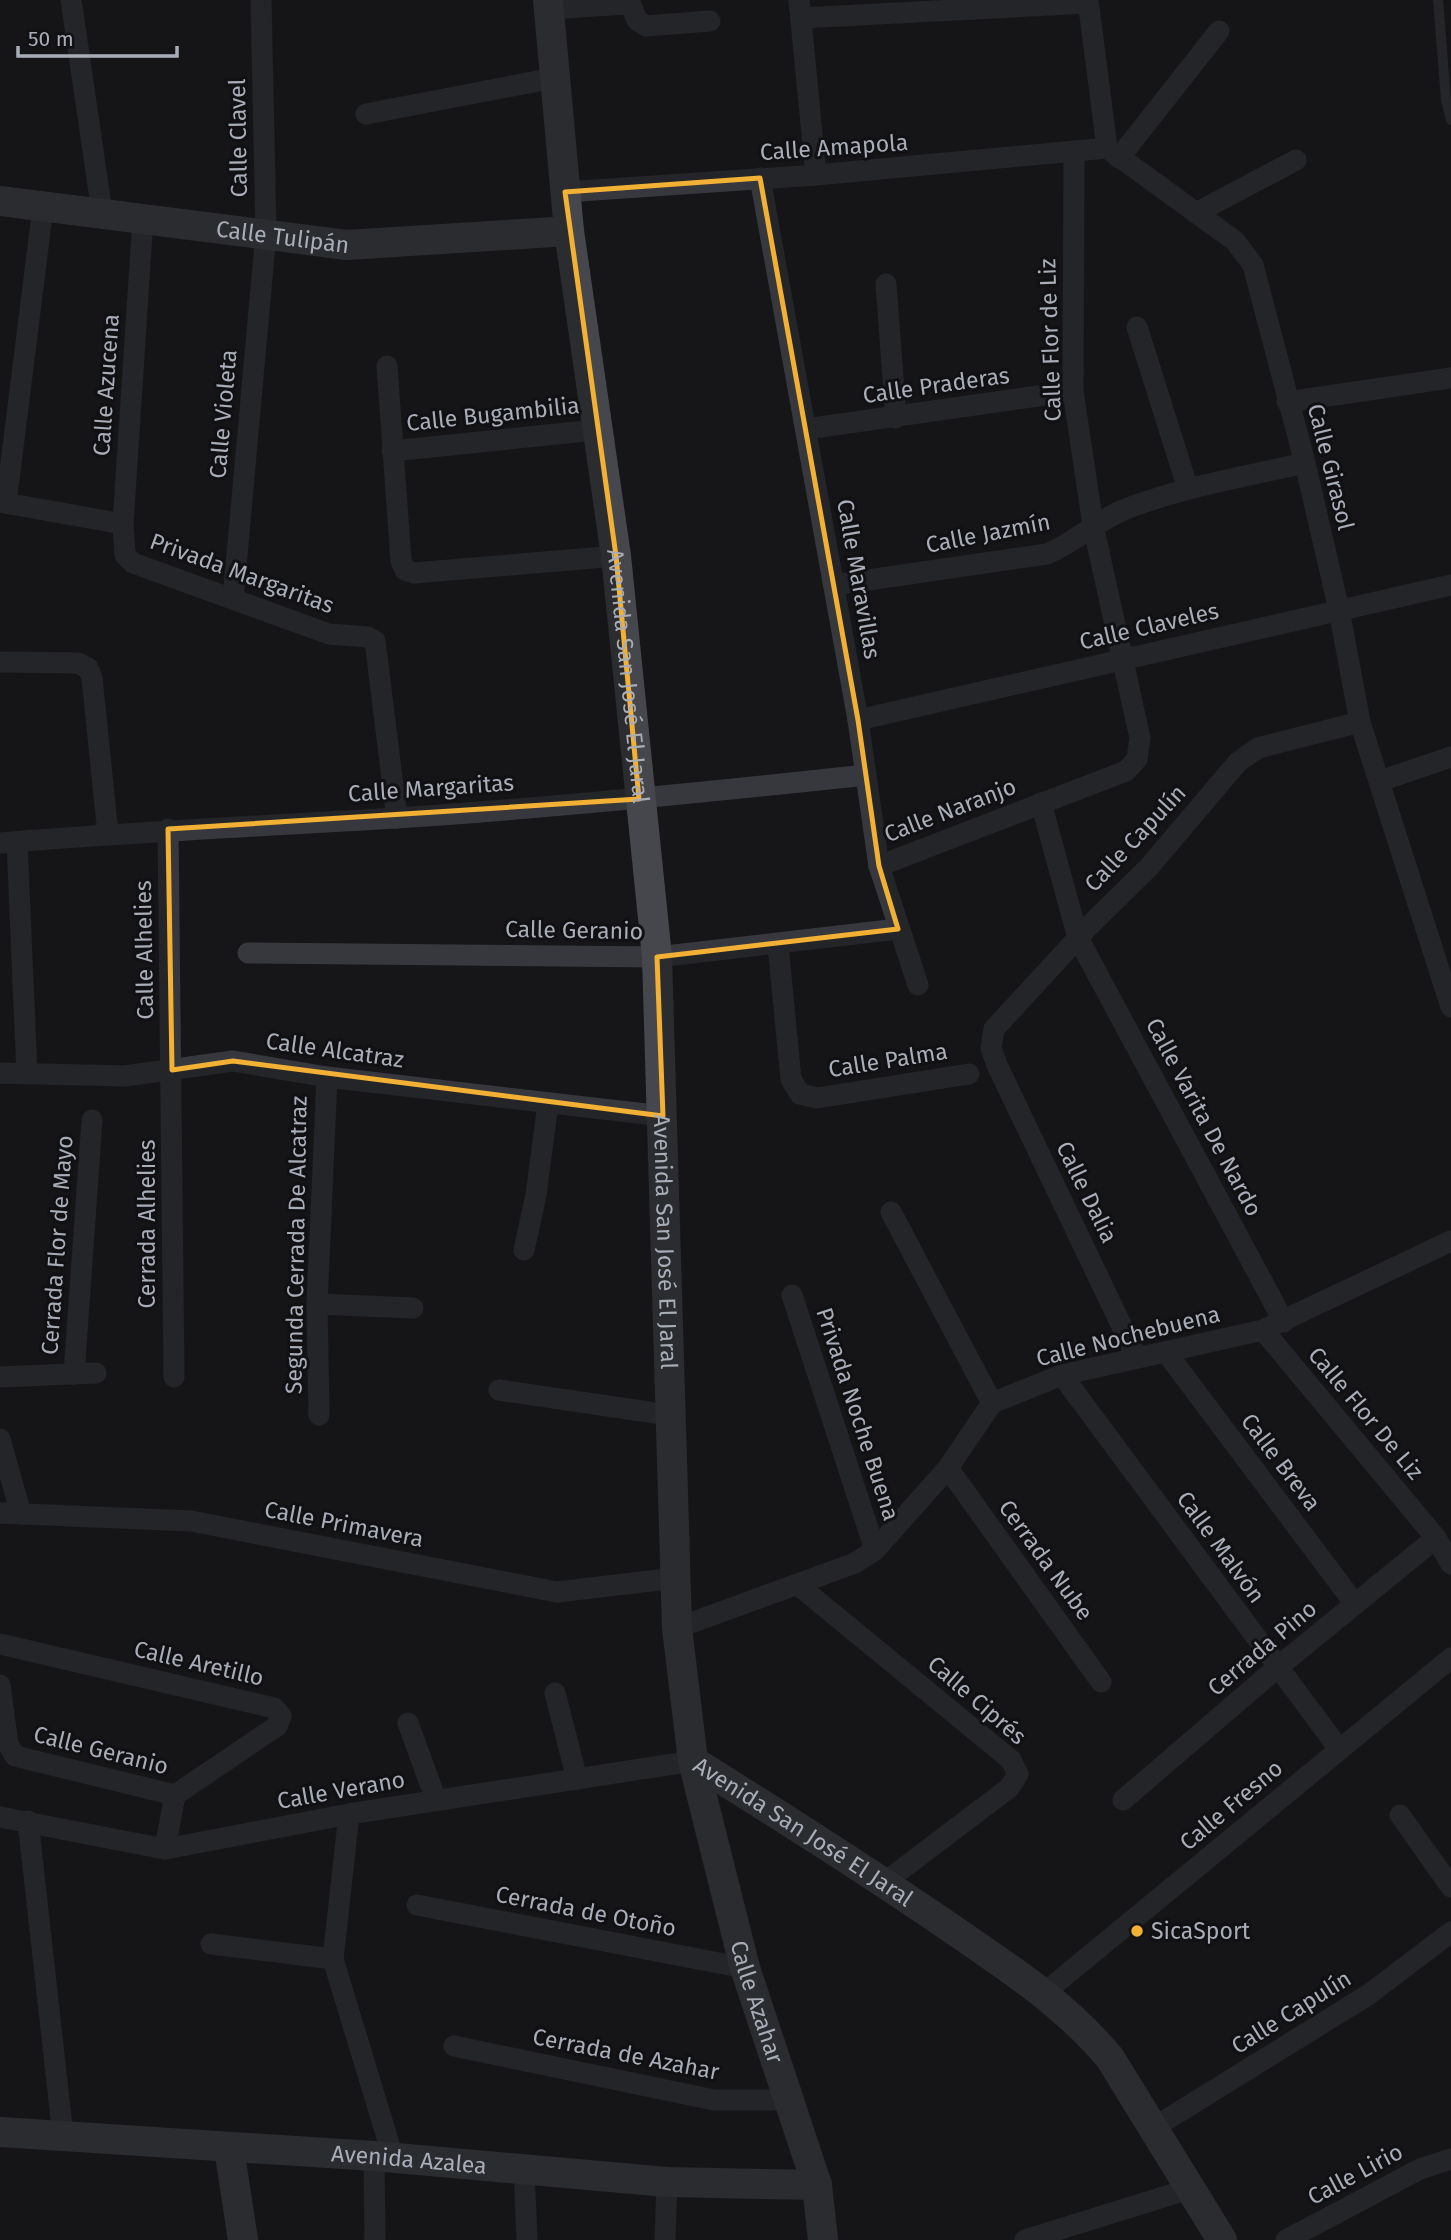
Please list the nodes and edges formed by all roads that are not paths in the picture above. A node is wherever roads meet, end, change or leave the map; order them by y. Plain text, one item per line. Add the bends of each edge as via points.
1 (71, 0) edge
2 (261, 0) edge
3 (1438, 0) edge
4 (1088, 1) edge
5 (548, 4) edge
6 (800, 9) edge
7 (710, 21) dead end
8 (1219, 31) dead end
9 (554, 78) junction
10 (366, 114) dead end
11 (1451, 120) edge
12 (1113, 153) junction
13 (1074, 154) junction
14 (1296, 160) dead end
15 (816, 175) junction
16 (760, 178) junction
17 (565, 192) junction
18 (0, 201) edge
19 (43, 207) junction
20 (102, 212) junction
21 (1196, 213) junction
22 (143, 218) junction
23 (569, 232) junction
24 (266, 233) junction
25 (886, 284) dead end
26 (1137, 327) dead end
27 (387, 366) dead end
28 (1451, 378) edge
29 (1073, 391) junction
30 (1287, 402) junction
31 (896, 418) junction
32 (806, 429) junction
33 (596, 430) junction
34 (392, 451) junction
35 (1305, 463) junction
36 (1188, 489) junction
37 (3, 503) edge
38 (123, 524) junction
39 (1093, 525) junction
40 (125, 555) joint
41 (616, 556) junction
42 (834, 585) junction
43 (1451, 585) edge
44 (233, 599) junction
45 (1339, 610) junction
46 (1124, 659) junction
47 (0, 662) edge
48 (858, 720) junction
49 (1360, 722) junction
50 (1451, 757) edge
51 (1137, 760) joint
52 (866, 775) junction
53 (1380, 781) junction
54 (639, 799) junction
55 (1041, 803) junction
56 (397, 818) junction
57 (168, 829) junction
58 (108, 834) junction
59 (8, 842) edge
60 (879, 866) junction
61 (898, 929) junction
62 (1078, 938) junction
63 (778, 945) junction
64 (248, 953) dead end
65 (657, 957) junction
66 (918, 985) dead end
67 (1451, 1007) edge
68 (991, 1048) joint
69 (172, 1070) junction
70 (0, 1073) edge
71 (27, 1074) junction
72 (969, 1074) dead end
73 (327, 1077) junction
74 (548, 1104) junction
75 (663, 1116) junction
76 (92, 1120) dead end
77 (891, 1212) dead end
78 (1451, 1241) edge
79 (524, 1250) dead end
80 (792, 1294) dead end
81 (317, 1304) junction
82 (413, 1307) dead end
83 (1284, 1322) junction
84 (1263, 1330) junction
85 (1166, 1352) junction
86 (1137, 1358) junction
87 (96, 1373) dead end
88 (74, 1374) junction
89 (1062, 1375) junction
90 (0, 1377) edge
91 (174, 1377) dead end
92 (499, 1390) dead end
93 (992, 1403) junction
94 (319, 1415) dead end
95 (669, 1415) junction
96 (0, 1439) edge
97 (948, 1468) junction
98 (10, 1514) edge
99 (1436, 1538) junction
100 (875, 1549) junction
101 (1451, 1564) edge
102 (676, 1578) junction
103 (798, 1585) junction
104 (1355, 1604) junction
105 (677, 1628) junction
106 (0, 1644) edge
107 (1451, 1658) edge
108 (1278, 1667) junction
109 (1101, 1682) dead end
110 (0, 1685) edge
111 (555, 1693) dead end
112 (408, 1723) dead end
113 (1339, 1749) junction
114 (693, 1761) junction
115 (577, 1779) junction
116 (175, 1795) junction
117 (436, 1800) junction
118 (1123, 1800) dead end
119 (349, 1814) junction
120 (1400, 1815) dead end
121 (0, 1817) edge
122 (28, 1821) junction
123 (165, 1849) junction
124 (885, 1882) junction
125 (1451, 1887) edge
126 (417, 1905) dead end
127 (1451, 1932) edge
128 (211, 1944) dead end
129 (333, 1959) junction
130 (745, 1968) junction
131 (1044, 1993) junction
132 (454, 2046) dead end
133 (789, 2100) junction
134 (1153, 2128) junction
135 (0, 2132) edge
136 (63, 2136) junction
137 (229, 2148) junction
138 (384, 2157) junction
139 (1451, 2159) edge
140 (524, 2168) junction
141 (667, 2182) junction
142 (817, 2185) junction
143 (1189, 2189) junction
144 (243, 2240) edge
145 (375, 2240) edge
146 (527, 2240) edge
147 (665, 2240) edge
148 (823, 2240) edge
149 (1025, 2240) edge
150 (1222, 2240) edge
151 (1286, 2240) edge

1 - 20 street
2 - 24 street, Calle Clavel
3 - 11 lane
4 - 6 street
4 - 12 street
5 - 7 street via 631,5 637,20 646,26
5 - 9 street, Avenida San José El Jaral
6 - 15 street
8 - 12 street
9 - 10 street
9 - 17 street, Avenida San José El Jaral
12 - 13 street, Calle Amapola
12 - 21 street, Calle Girasol
13 - 15 street, Calle Amapola
13 - 29 street, Calle Flor de Liz
14 - 21 street
15 - 16 street, Calle Amapola
16 - 17 street, Calle Amapola
16 - 32 street, Calle Maravillas
17 - 23 street, Avenida San José El Jaral
18 - 19 street, Calle Tulipán
19 - 20 street, Calle Tulipán
19 - 37 street
20 - 22 street, Calle Tulipán
21 - 30 street, Calle Girasol via 1235,241 1253,265
22 - 24 street, Calle Tulipán
22 - 38 street, Calle Azucena
23 - 24 street, Calle Tulipán via 347,245
23 - 33 street, Avenida San José El Jaral
24 - 44 street, Calle Violeta
25 - 31 street
26 - 36 street
27 - 34 street
28 - 30 street
29 - 31 street, Calle Praderas
29 - 39 street, Calle Flor de Liz
30 - 35 street, Calle Girasol
31 - 32 street, Calle Praderas
32 - 42 street, Calle Maravillas
33 - 34 street, Calle Bugambilia
33 - 41 street, Avenida San José El Jaral
34 - 41 street, Calle Bugambilia via 405,570 414,573
35 - 36 street, Calle Jazmín
35 - 45 street, Calle Girasol
36 - 39 street, Calle Jazmín via 1130,507
37 - 38 street
38 - 40 street, Calle Azucena
39 - 42 street, Calle Jazmín via 1071,543 1046,554
39 - 46 street, Calle Flor de Liz
40 - 44 street, Privada Margaritas via 133,563
41 - 54 street, Avenida San José El Jaral
42 - 48 street, Calle Maravillas
43 - 45 street, Calle Claveles
44 - 56 street, Privada Margaritas via 329,634 375,641
45 - 46 street, Calle Claveles
45 - 49 street, Calle Girasol
46 - 48 street, Calle Claveles
46 - 51 street, Calle Flor de Liz via 1140,738
47 - 58 street via 78,663 88,668
48 - 52 street, Calle Maravillas
49 - 53 street, Calle Girasol
49 - 62 street, Calle Capulín via 1258,748 1238,762 1149,867
50 - 53 street
51 - 55 street, Calle Naranjo via 1126,771
52 - 54 street, Calle Margaritas
52 - 60 street, Calle Maravillas
53 - 67 street, Calle Girasol
54 - 56 street, Calle Margaritas
54 - 65 street, Avenida San José El Jaral
55 - 60 street, Calle Naranjo
55 - 62 street, Calle Naranjo
56 - 57 street, Calle Margaritas
57 - 58 street, Calle Margaritas
57 - 69 street, Calle Alhelies
58 - 59 street, Calle Margaritas
59 - 71 street
60 - 61 street, Calle Maravillas
61 - 63 street, Calle Geranio
61 - 66 street, Calle Maravillas
62 - 68 street, Calle Capulín via 994,1029
62 - 83 street, Calle Varita De Nardo
63 - 65 street, Calle Geranio
63 - 72 street, Calle Palma via 791,1079 800,1094 817,1098
64 - 65 street, Calle Geranio
65 - 75 street, Avenida San José El Jaral
68 - 86 street, Calle Dalia
69 - 71 street, Calle Alcatraz via 125,1076
69 - 73 street, Calle Alcatraz via 233,1062
69 - 91 street, Cerrada Alhelies
70 - 71 street, Calle Alcatraz
73 - 74 street, Calle Alcatraz
73 - 81 street, Segunda Cerrada De Alcatraz
74 - 75 street, Calle Alcatraz
74 - 79 street
75 - 95 street, Avenida San José El Jaral
76 - 88 street, Cerrada Flor de Mayo
77 - 93 street
78 - 83 street, Calle Nochebuena
80 - 100 street, Privada Noche Buena
81 - 82 street
81 - 94 street, Segunda Cerrada De Alcatraz
83 - 84 street, Calle Nochebuena
84 - 85 street, Calle Nochebuena
84 - 99 street, Calle Flor De Liz
85 - 86 street, Calle Nochebuena
85 - 104 street, Calle Breva
86 - 89 street, Calle Nochebuena
87 - 88 street
88 - 90 street
89 - 93 street, Calle Nochebuena
89 - 108 street, Calle Malvón
92 - 95 street
93 - 97 street
95 - 102 street, Avenida San José El Jaral
96 - 98 street
97 - 100 street
97 - 109 street, Cerrada Nube
98 - 102 street, Calle Primavera via 191,1521 556,1592
99 - 101 street, Calle Flor De Liz
99 - 104 street, Cerrada Pino
100 - 103 street via 855,1563
102 - 105 street, Avenida San José El Jaral
103 - 105 street
103 - 124 street, Calle Ciprés via 1011,1760 1018,1774 1009,1788
104 - 108 street, Cerrada Pino
105 - 114 street, Avenida San José El Jaral
106 - 116 street, Calle Aretillo via 274,1708 281,1716 277,1726
107 - 113 street, Calle Fresno
108 - 113 street, Calle Malvón
108 - 118 street, Cerrada Pino
110 - 116 street, Calle Geranio via 8,1744 15,1756
111 - 115 street
112 - 117 street
113 - 131 street, Calle Fresno
114 - 115 street, Calle Verano
114 - 124 street, Avenida San José El Jaral
114 - 130 street, Calle Azahar
115 - 117 street, Calle Verano
116 - 123 street
117 - 119 street, Calle Verano
119 - 123 street, Calle Verano
119 - 129 street
120 - 125 street
121 - 122 street, Calle Verano
122 - 123 street, Calle Verano
122 - 136 street
124 - 131 street, Avenida San José El Jaral
126 - 130 street, Cerrada de Otoño
127 - 134 street, Calle Capulín via 1368,1995
128 - 129 street
129 - 138 street
130 - 133 street, Calle Azahar
131 - 134 street, Avenida San José El Jaral via 1110,2058
132 - 133 street, Cerrada de Azahar via 714,2100
133 - 142 street, Calle Azahar
134 - 143 street, Avenida San José El Jaral
135 - 136 street, Avenida Azalea
136 - 137 street, Avenida Azalea
137 - 138 street, Avenida Azalea
137 - 144 street
138 - 140 street, Avenida Azalea
138 - 145 street
139 - 151 street, Calle Lirio via 1420,2169
140 - 141 street, Avenida Azalea
140 - 146 street
141 - 142 street, Avenida Azalea
141 - 147 street
142 - 148 street, Calle Azahar
143 - 149 street
143 - 150 street, Avenida San José El Jaral

